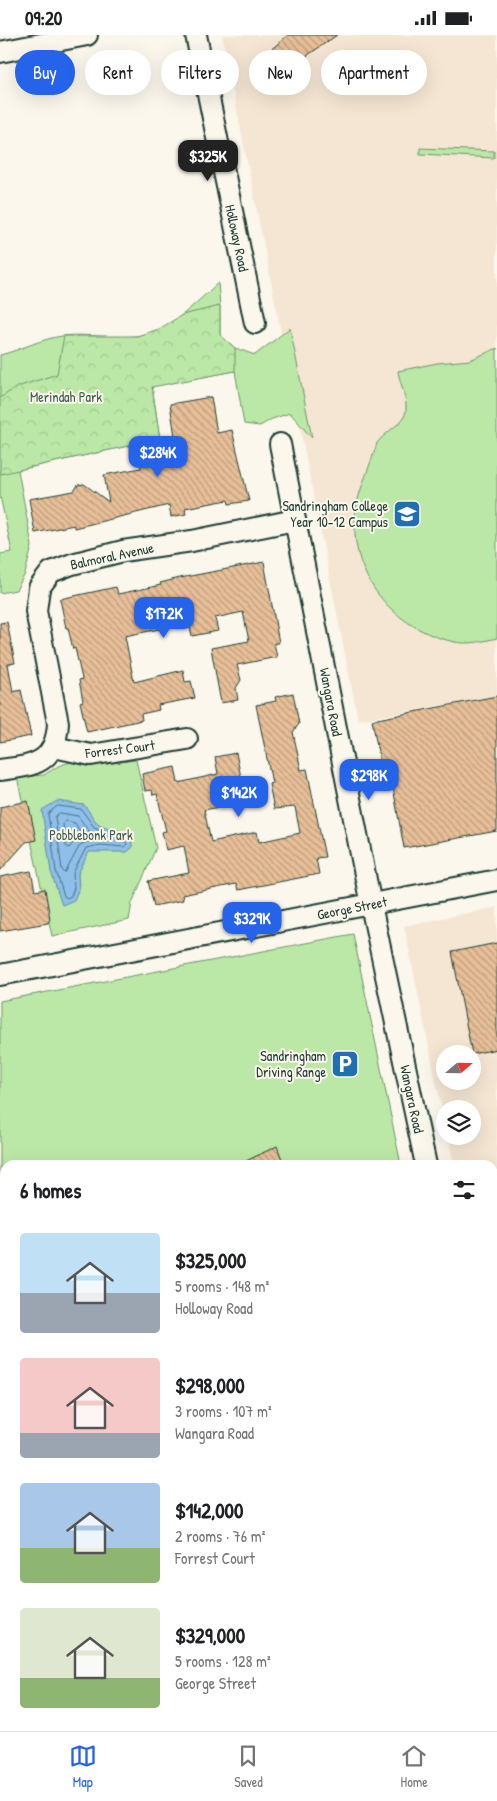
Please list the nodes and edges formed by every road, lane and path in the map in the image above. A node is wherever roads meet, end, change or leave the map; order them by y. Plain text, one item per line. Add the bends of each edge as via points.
1 (87, 35) edge
2 (196, 35) edge
3 (0, 52) edge
4 (255, 323) dead end
5 (280, 444) dead end
6 (295, 520) junction
7 (186, 739) dead end
8 (54, 747) junction
9 (0, 770) edge
10 (497, 880) edge
11 (371, 905) junction
12 (0, 975) edge
13 (425, 1160) edge

1 - 3 street
2 - 4 street, Holloway Road
5 - 6 street, Wangara Road
6 - 8 street, Balmoral Avenue via 123,551 51,572 43,580 36,603 58,723
6 - 11 street, Wangara Road
7 - 8 street, Forrest Court via 91,755
8 - 9 street via 34,765
10 - 11 street, George Street
11 - 12 street, George Street
11 - 13 street, Wangara Road

